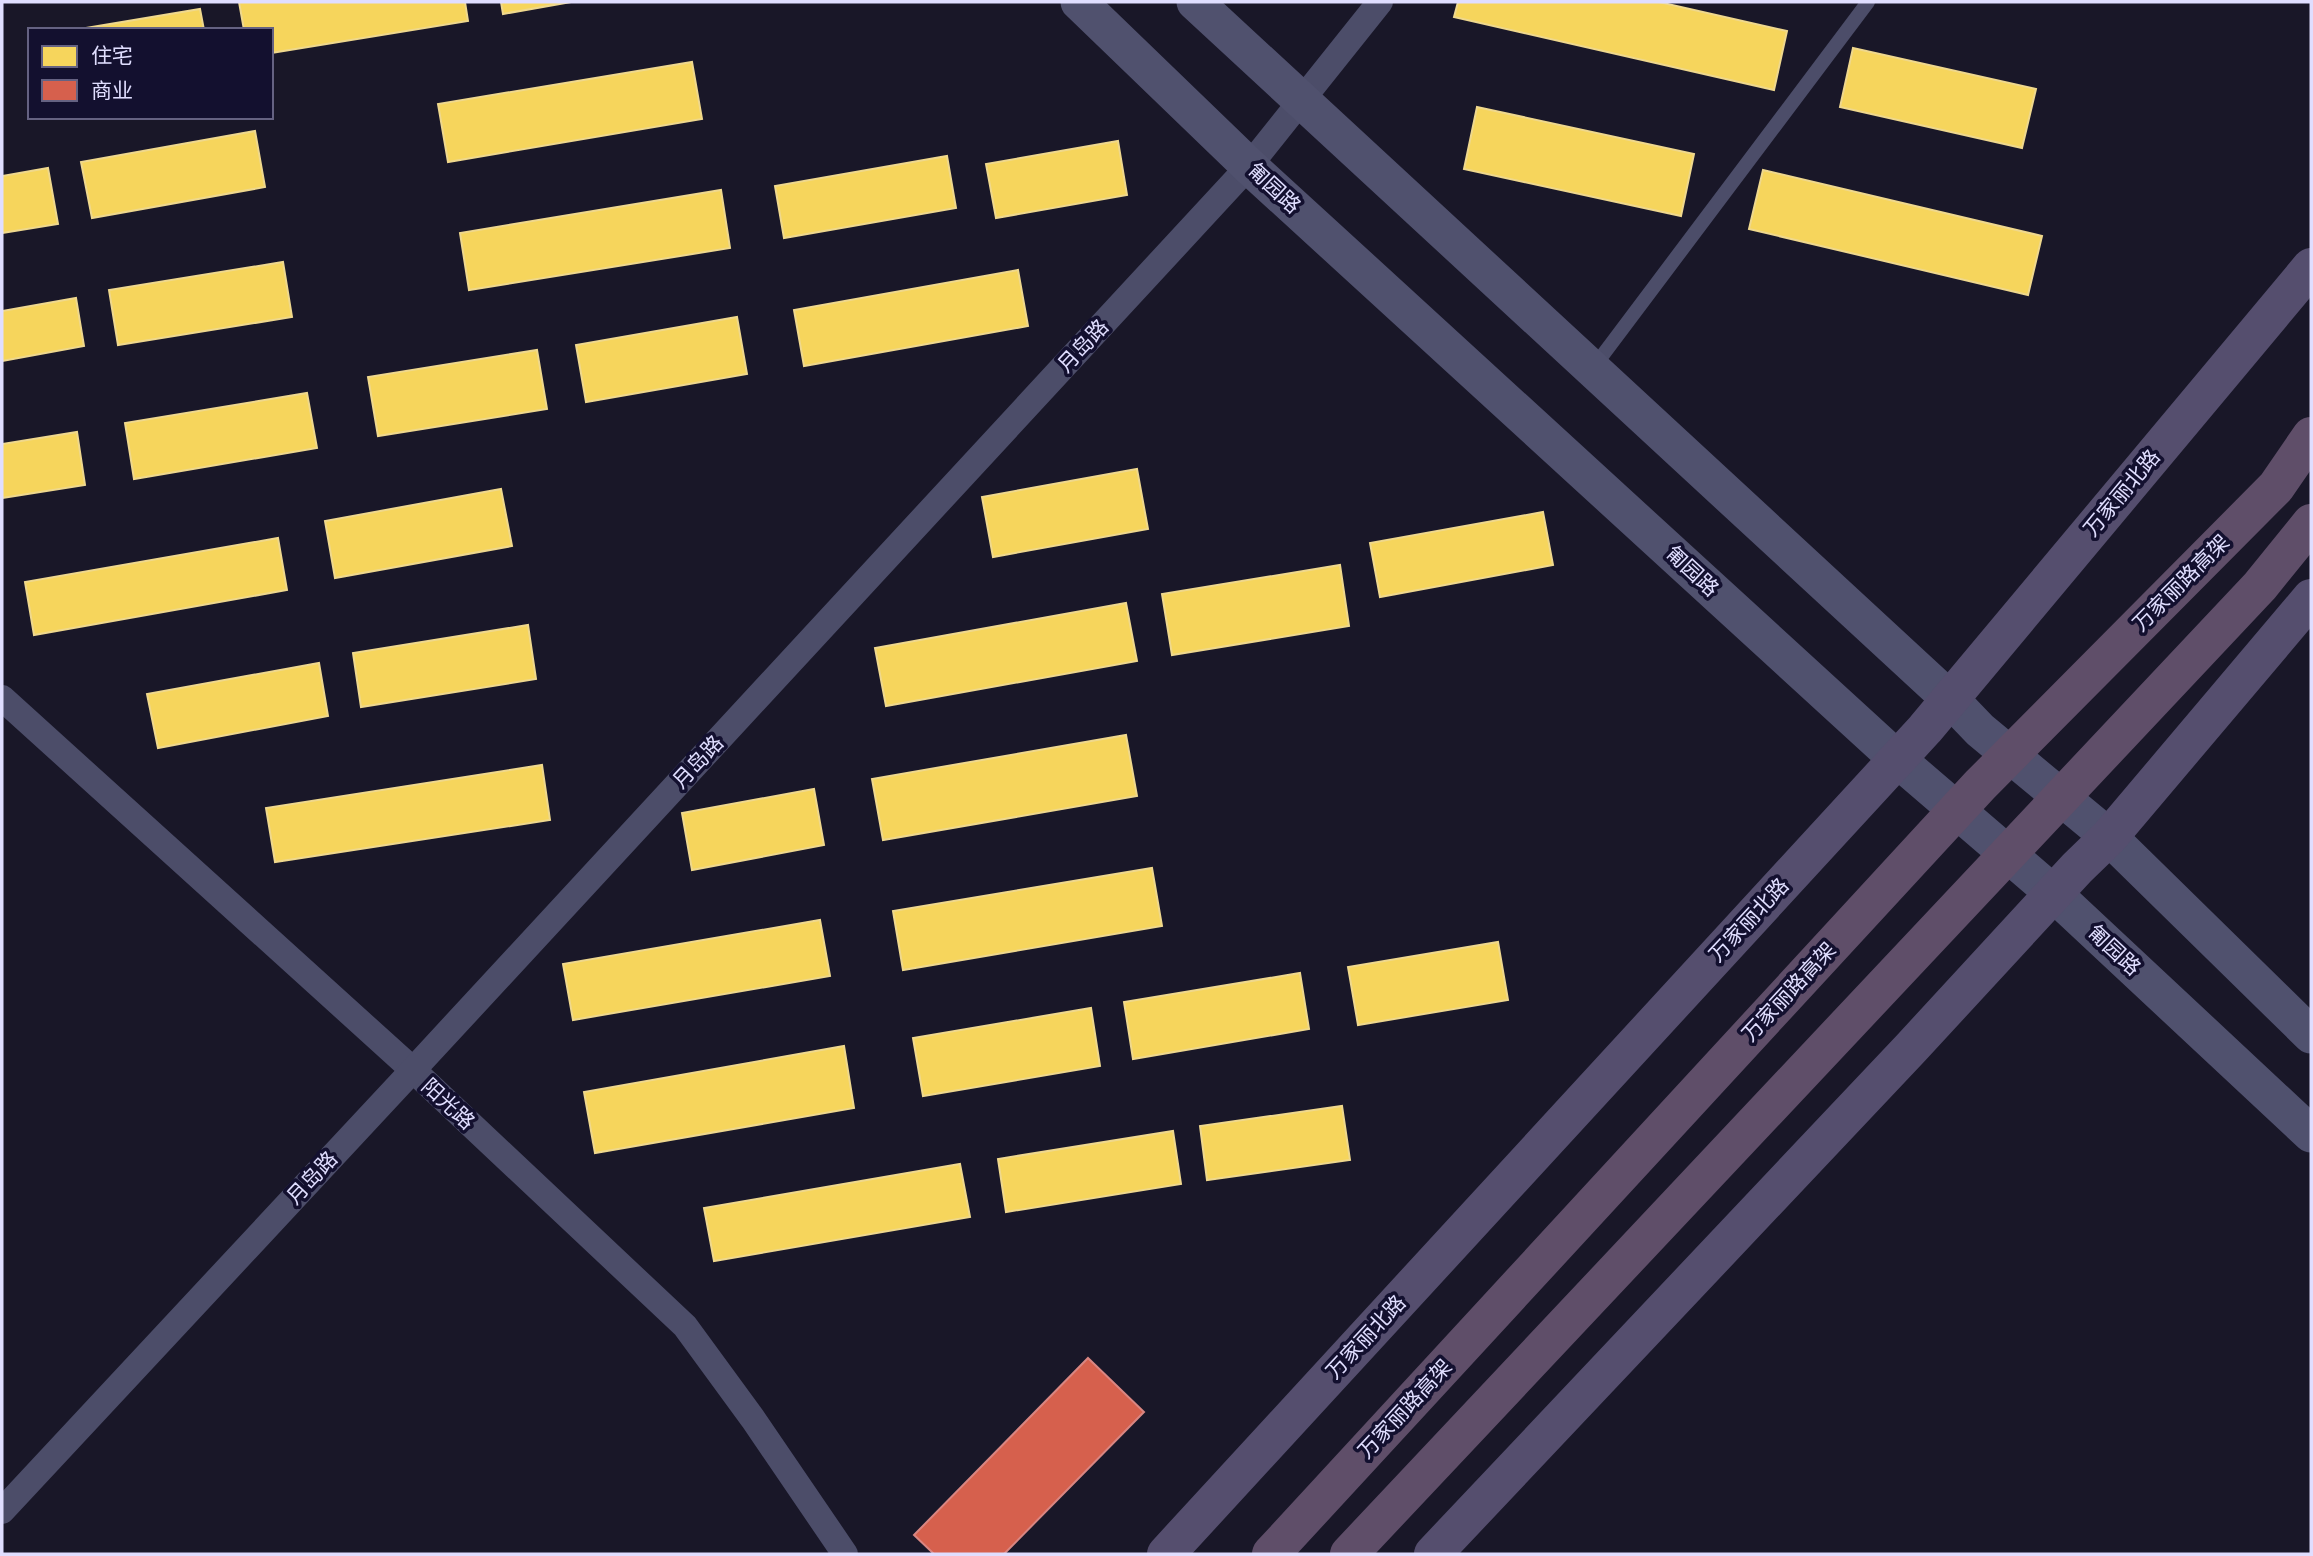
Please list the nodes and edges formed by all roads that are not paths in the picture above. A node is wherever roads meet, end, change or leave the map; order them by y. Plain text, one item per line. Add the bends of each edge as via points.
1 (1079, 2) edge
2 (1195, 2) edge
3 (1380, 2) edge
4 (1868, 2) edge
5 (1300, 100) junction
6 (1249, 166) junction
7 (2311, 268) edge
8 (1593, 368) junction
9 (2311, 436) edge
10 (2311, 523) edge
11 (2311, 598) edge
12 (2, 698) edge
13 (1950, 699) junction
14 (1897, 759) junction
15 (2109, 837) junction
16 (2053, 893) junction
17 (2311, 1035) edge
18 (413, 1070) junction
19 (2311, 1133) edge
20 (2, 1511) edge
21 (845, 1554) edge
22 (1166, 1554) edge
23 (1271, 1554) edge
24 (1349, 1554) edge
25 (1433, 1554) edge

1 - 6 main road, 匍园路
2 - 5 main road
3 - 5 street, 月岛路
4 - 8 lane
5 - 6 street, 月岛路
5 - 8 main road
6 - 14 main road, 匍园路
6 - 18 street, 月岛路
7 - 13 main road, 万家丽北路
8 - 13 main road
9 - 23 highway, 万家丽路高架, bridge via 2276,487 1980,785
10 - 24 highway, bridge via 2260,586
11 - 15 main road
12 - 18 street, 阳光路
13 - 14 main road, 万家丽北路
13 - 15 main road via 1980,730
14 - 16 main road, 匍园路
14 - 22 main road, 万家丽北路
15 - 16 main road
15 - 17 main road
16 - 19 main road, 匍园路
16 - 25 main road
18 - 20 street, 月岛路
18 - 21 street, 阳光路 via 685,1326

